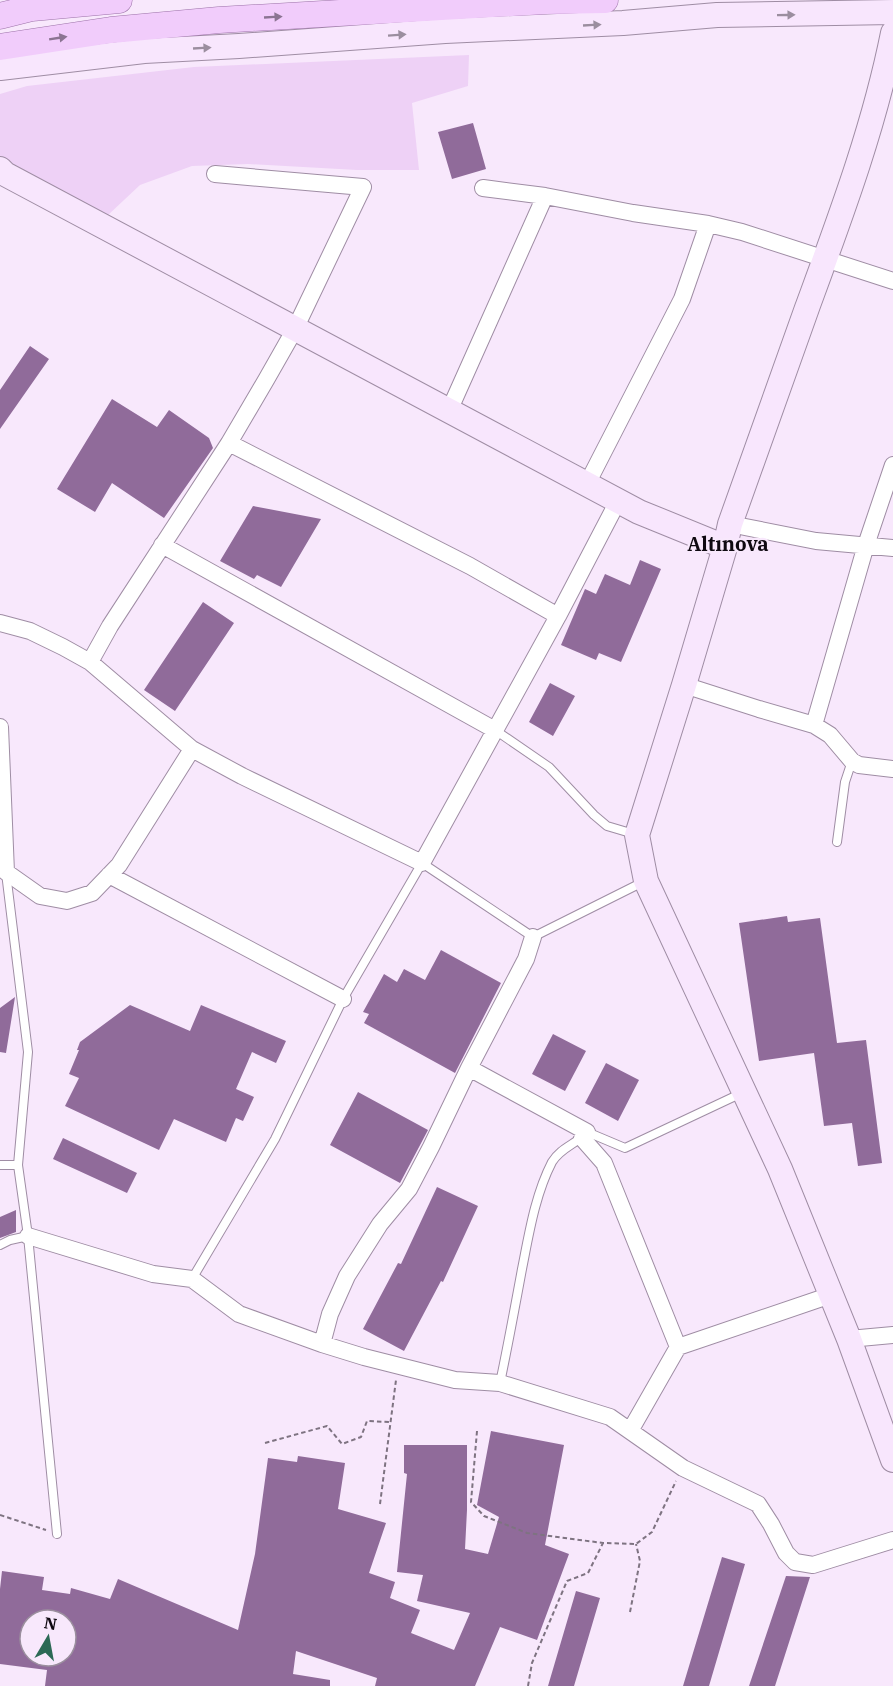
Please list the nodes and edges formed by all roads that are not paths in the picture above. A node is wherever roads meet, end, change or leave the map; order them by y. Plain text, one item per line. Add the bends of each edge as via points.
1 (605, 0) edge
2 (104, 1) edge
3 (893, 12) edge
4 (0, 16) edge
5 (111, 30) junction
6 (893, 33) edge
7 (0, 47) edge
8 (144, 51) junction
9 (0, 68) edge
10 (0, 169) edge
11 (215, 174) dead end
12 (483, 188) dead end
13 (545, 196) junction
14 (708, 224) junction
15 (825, 259) junction
16 (893, 282) edge
17 (295, 329) junction
18 (449, 411) junction
19 (229, 443) junction
20 (893, 465) edge
21 (586, 484) junction
22 (618, 501) junction
23 (728, 535) junction
24 (162, 545) junction
25 (866, 545) junction
26 (893, 548) edge
27 (558, 616) junction
28 (0, 623) edge
29 (90, 662) junction
30 (684, 685) junction
31 (814, 725) junction
32 (0, 727) edge
33 (495, 730) junction
34 (192, 749) junction
35 (852, 761) junction
36 (893, 769) edge
37 (637, 835) junction
38 (837, 842) dead end
39 (422, 863) junction
40 (3, 871) edge
41 (110, 875) junction
42 (646, 881) junction
43 (533, 937) junction
44 (344, 999) junction
45 (469, 1068) junction
46 (745, 1092) junction
47 (584, 1135) junction
48 (0, 1165) edge
49 (18, 1165) junction
50 (28, 1236) junction
51 (0, 1245) edge
52 (192, 1279) junction
53 (831, 1295) junction
54 (893, 1335) edge
55 (849, 1339) junction
56 (322, 1344) junction
57 (678, 1347) junction
58 (500, 1383) junction
59 (630, 1431) junction
60 (893, 1460) edge
61 (57, 1534) road end
62 (893, 1540) edge

5 -> 1 main road via 231,19
2 - 4 main road via 32,8
8 -> 3 street via 717,15
7 -> 5 main road
5 - 8 street
6 - 15 street via 885,74
8 - 9 street
10 - 17 street
11 - 17 street via 363,187
12 - 13 street
13 - 14 street
13 - 18 street
14 - 15 street
14 - 21 street via 682,299
15 - 16 street
15 - 23 street
17 - 18 street
17 - 19 street
18 - 21 street
19 - 24 street
19 - 27 street via 470,566
20 - 25 street
21 - 22 street
22 - 23 street via 639,512
22 - 27 street
23 - 25 street
23 - 30 street
24 - 29 street
24 - 33 street
25 - 26 street
25 - 31 street
27 - 33 street
28 - 29 street via 30,631
29 - 34 street
30 - 31 street
30 - 37 street
31 - 35 street via 830,735
32 - 40 street
33 - 37 lane via 549,767 607,826
33 - 39 street
34 - 39 street
34 - 41 street
35 - 36 street
35 - 38 lane via 845,782
37 - 42 street
39 - 43 lane
39 - 44 lane
40 - 41 street via 40,896 67,901 92,893
40 - 49 lane via 28,1052
41 - 44 street
42 - 43 lane
42 - 46 street
43 - 45 street via 526,959
44 - 52 lane via 275,1139
45 - 47 street
45 - 56 street via 409,1189 380,1224 347,1276
46 - 47 lane via 625,1148
46 - 53 street
47 - 57 street via 603,1163
47 - 58 lane via 553,1160 545,1179 531,1222
48 - 49 lane
49 - 50 lane
50 - 51 lane
50 - 52 street via 153,1274
50 - 61 lane
52 - 56 street via 239,1314
53 - 55 street
53 - 57 street
54 - 55 street
55 - 60 street
56 - 58 street via 455,1380
57 - 59 street
58 - 59 street via 610,1417
59 - 62 street via 683,1468 758,1504 795,1562 813,1565

